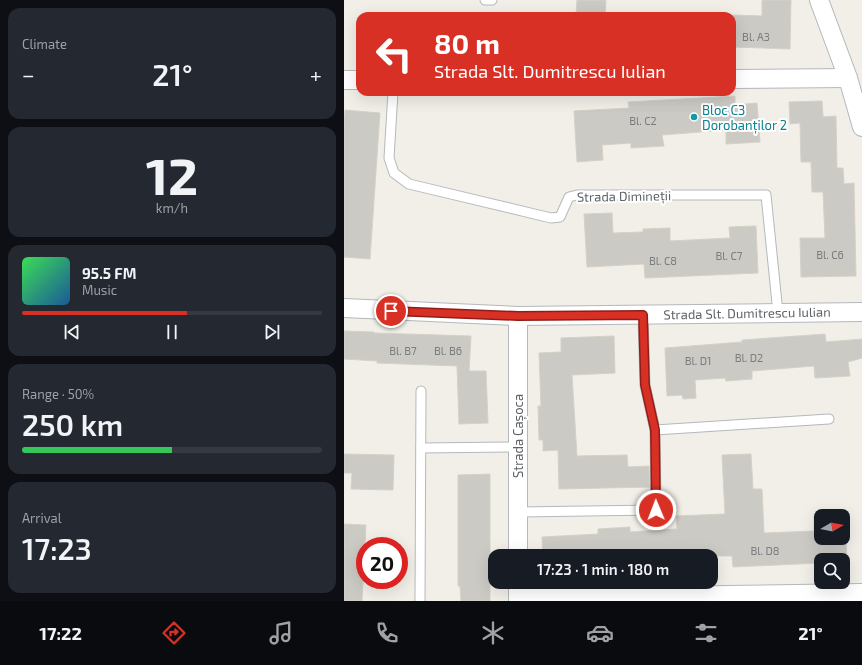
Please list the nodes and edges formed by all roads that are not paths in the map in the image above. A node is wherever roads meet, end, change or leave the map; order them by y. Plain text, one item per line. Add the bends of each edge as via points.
1 (485, 0) edge
2 (492, 0) edge
3 (819, 0) edge
4 (848, 78) junction
5 (736, 79) edge
6 (344, 80) edge
7 (356, 80) edge
8 (393, 96) edge
9 (862, 127) edge
10 (344, 308) edge
11 (862, 312) edge
12 (778, 313) junction
13 (643, 315) junction
14 (518, 316) junction
15 (421, 391) dead end
16 (829, 419) dead end
17 (655, 430) junction
18 (518, 446) junction
19 (421, 448) junction
20 (518, 512) junction
21 (518, 549) edge
22 (862, 593) edge
23 (518, 594) edge
24 (831, 597) edge
25 (420, 601) edge

1 - 2 lane
3 - 4 street
4 - 5 street
4 - 9 street
6 - 7 street
8 - 12 lane, Strada Dimineții via 389,158 394,173 409,184 551,218 560,217 569,197 577,195 766,195
10 - 14 street, Strada Slt. Dumitrescu Iulian
11 - 12 street, Strada Slt. Dumitrescu Iulian
12 - 13 street, Strada Slt. Dumitrescu Iulian
13 - 14 street, Strada Slt. Dumitrescu Iulian
13 - 17 lane via 645,385
14 - 18 street, Strada Cașoca
15 - 19 lane
16 - 17 lane
17 - 20 lane via 656,510
18 - 19 lane
18 - 20 street, Strada Cașoca
19 - 25 lane
20 - 21 street, Strada Cașoca
22 - 24 street
23 - 24 street

